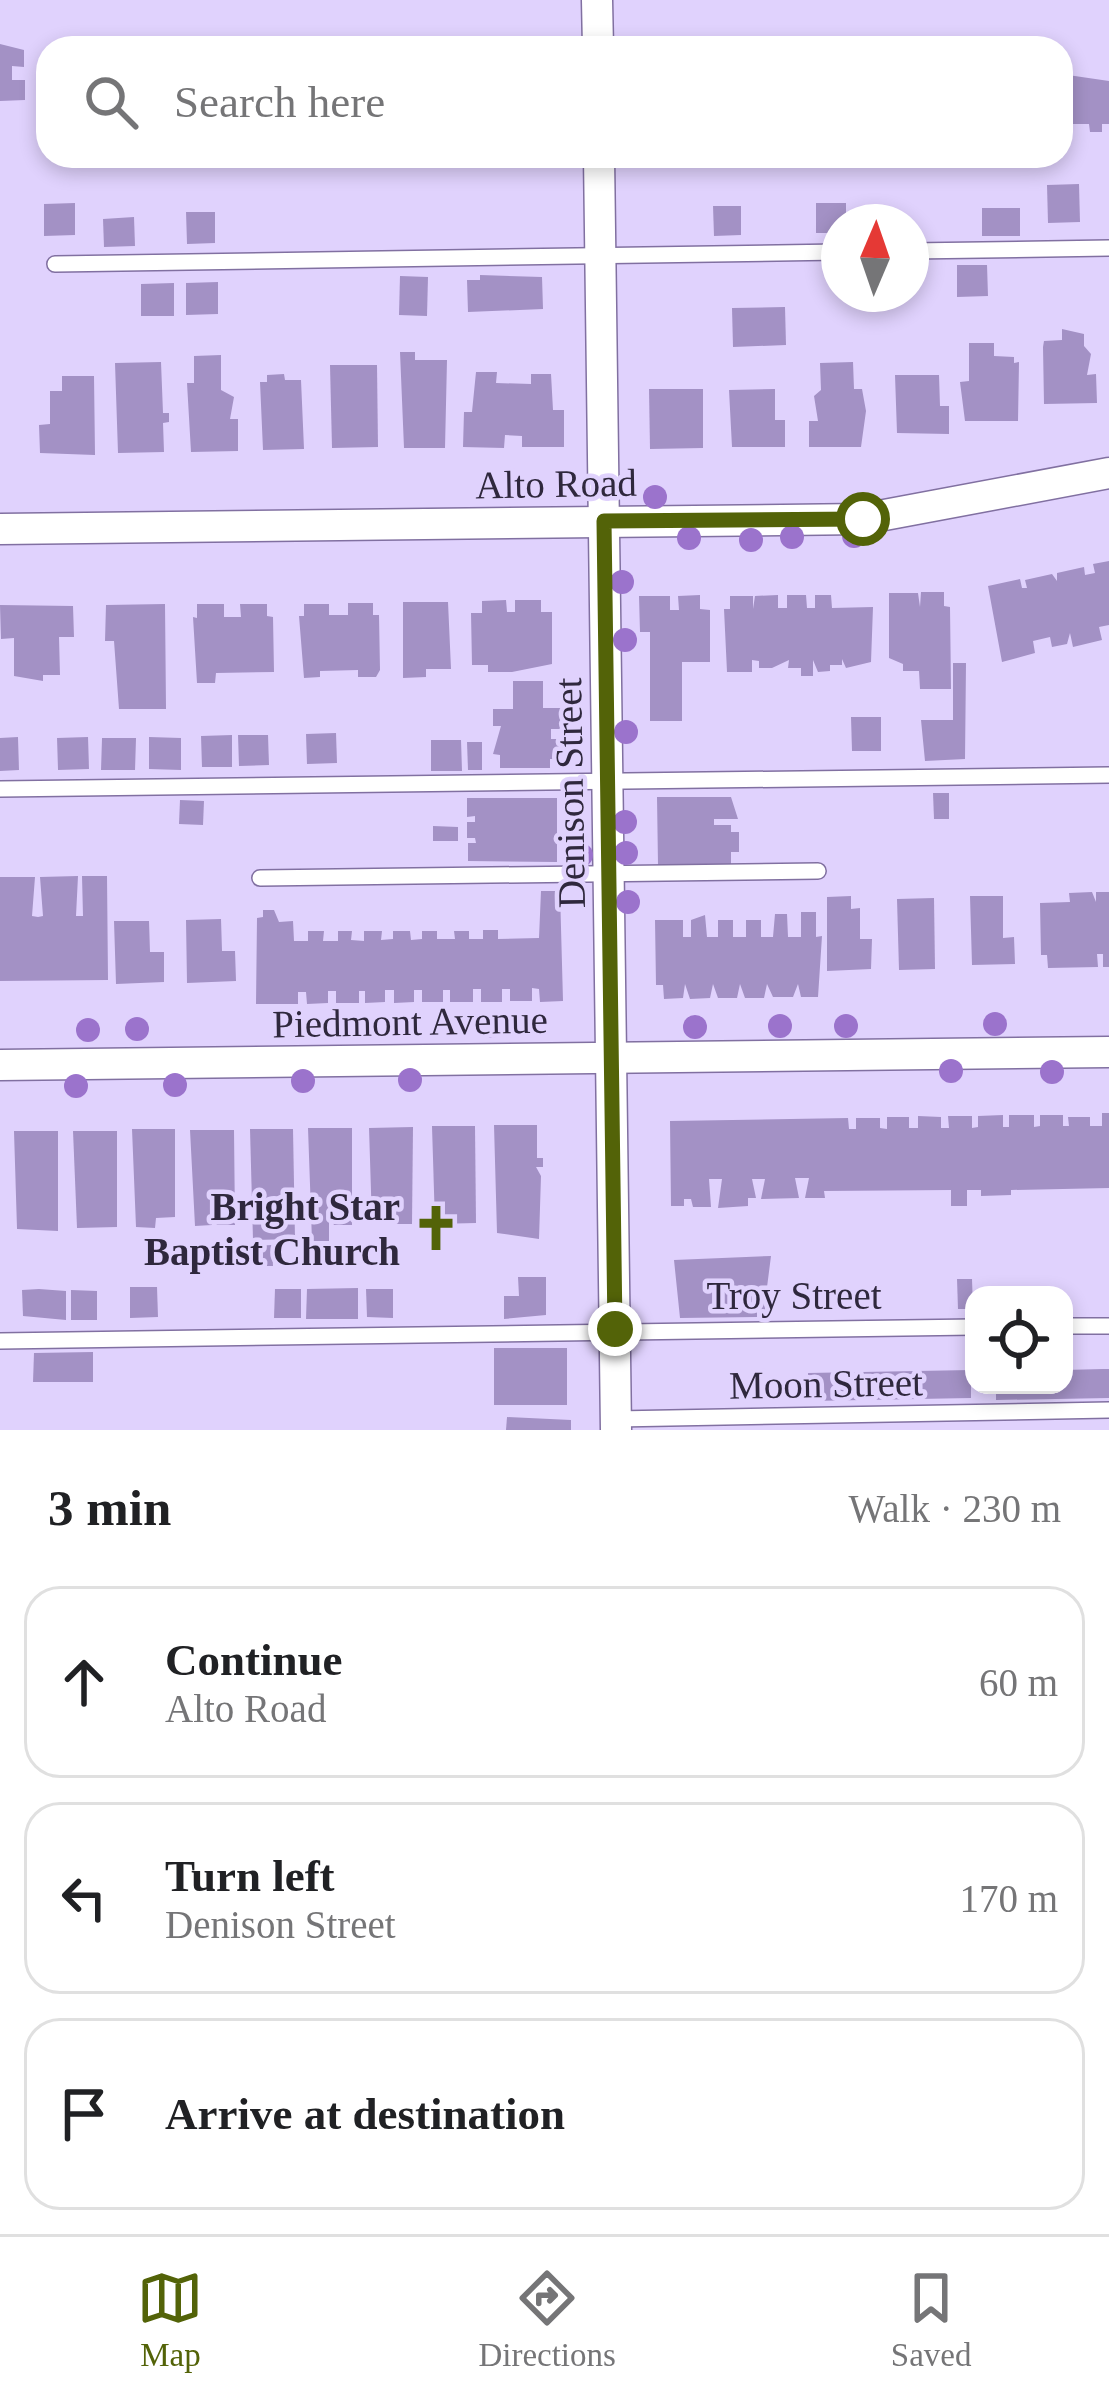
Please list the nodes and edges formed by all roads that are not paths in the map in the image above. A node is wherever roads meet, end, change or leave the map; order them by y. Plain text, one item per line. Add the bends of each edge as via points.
1 (597, 0) edge
2 (598, 36) edge
3 (599, 168) edge
4 (1109, 248) edge
5 (929, 251) edge
6 (821, 252) edge
7 (600, 256) junction
8 (55, 264) dead end
9 (1109, 473) edge
10 (604, 521) junction
11 (0, 529) edge
12 (1109, 775) edge
13 (608, 781) junction
14 (0, 789) edge
15 (818, 871) dead end
16 (609, 874) junction
17 (260, 878) dead end
18 (1109, 1052) edge
19 (611, 1058) junction
20 (0, 1065) edge
21 (1073, 1326) edge
22 (1109, 1326) edge
23 (965, 1327) edge
24 (615, 1329) junction
25 (0, 1341) edge
26 (1109, 1410) edge
27 (616, 1425) edge

1 - 2 street
3 - 7 street, Denison Street
4 - 5 lane
6 - 7 lane
7 - 8 lane
7 - 10 street, Denison Street
9 - 10 street, Alto Road via 863,519
10 - 11 street, Alto Road
10 - 13 street, Denison Street
12 - 13 lane
13 - 14 lane
13 - 16 street, Denison Street
15 - 16 lane
16 - 17 lane
16 - 19 street, Denison Street
18 - 19 street, Piedmont Avenue
19 - 20 street, Piedmont Avenue
19 - 24 street, Denison Street
21 - 22 lane
23 - 24 lane, Troy Street
24 - 25 lane, Troy Street
24 - 27 street, Denison Street
26 - 27 lane, Moon Street

